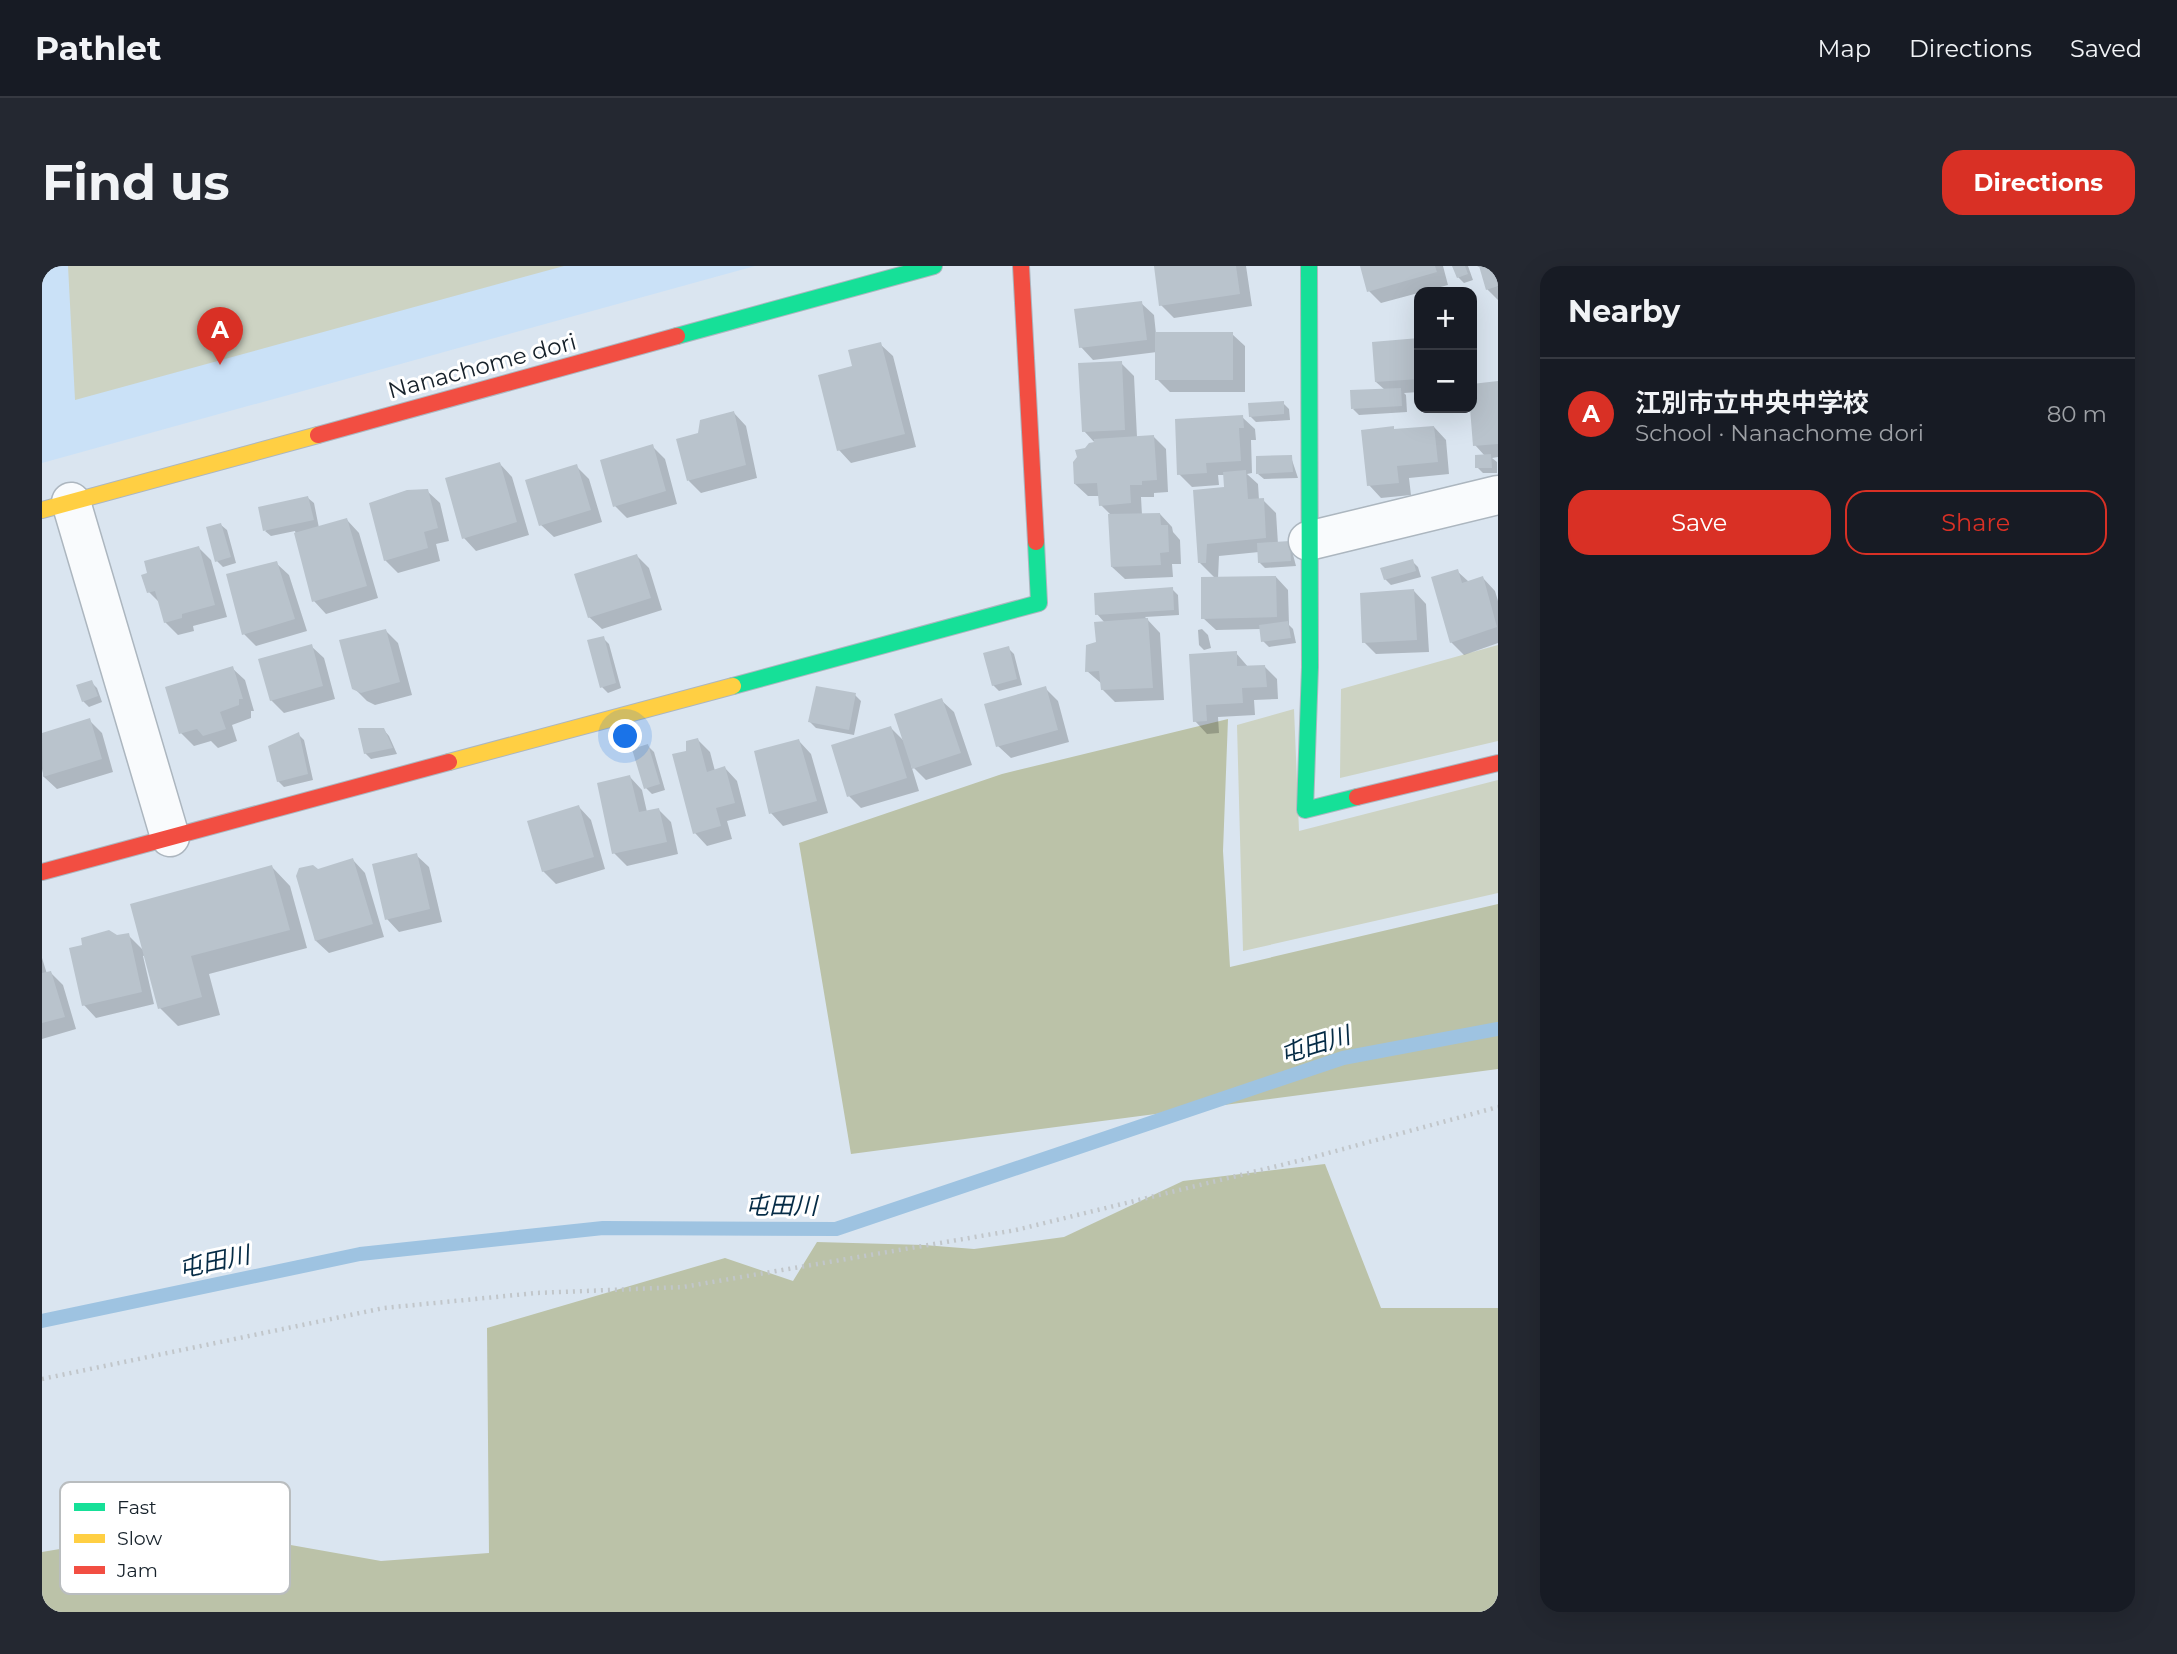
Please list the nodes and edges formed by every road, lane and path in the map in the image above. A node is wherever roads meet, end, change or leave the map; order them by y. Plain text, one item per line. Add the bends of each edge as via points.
1 (934, 266) edge
2 (1021, 266) edge
3 (1309, 266) edge
4 (1498, 495) edge
5 (57, 506) edge
6 (1308, 541) junction
7 (1498, 763) edge
8 (170, 837) junction
9 (42, 872) edge
10 (1498, 1107) edge
11 (42, 1379) edge

1 - 5 street, Nanachome dori
2 - 8 street via 1039,603
3 - 6 street
4 - 6 street
5 - 8 street
6 - 7 street via 1305,810
8 - 9 street
10 - 11 path via 1016,1230 683,1287 536,1293 384,1308

